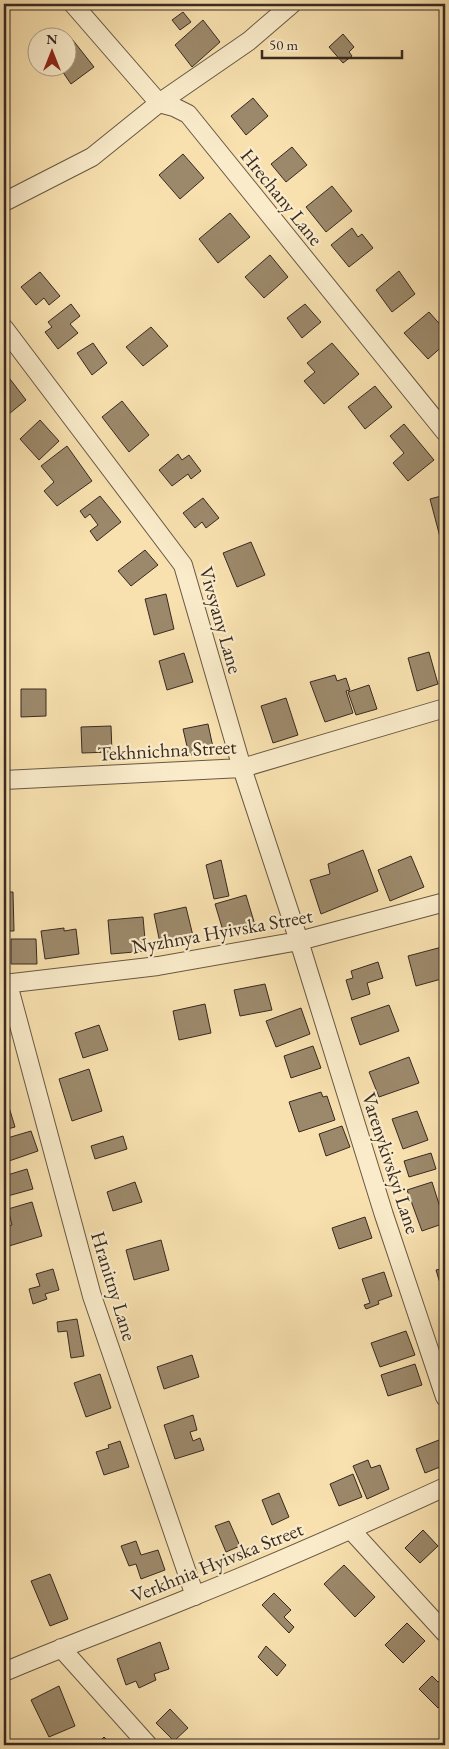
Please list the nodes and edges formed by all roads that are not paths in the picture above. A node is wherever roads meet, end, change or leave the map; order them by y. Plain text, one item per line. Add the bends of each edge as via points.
1 (73, 4) edge
2 (292, 4) edge
3 (159, 103) junction
4 (4, 202) edge
5 (4, 328) edge
6 (445, 432) edge
7 (445, 708) edge
8 (242, 768) junction
9 (4, 780) edge
10 (445, 902) edge
11 (299, 941) junction
12 (6, 984) edge
13 (445, 1398) edge
14 (445, 1487) edge
15 (351, 1530) junction
16 (195, 1596) junction
17 (445, 1633) edge
18 (60, 1648) junction
19 (4, 1672) edge
20 (148, 1745) edge

1 - 3 street, Hrechany Lane
2 - 3 street via 249,41
3 - 4 street via 92,157
3 - 6 street, Hrechany Lane via 188,114
5 - 8 street, Vivsyany Lane via 183,566
7 - 8 street, Tekhnichna Street
8 - 9 street, Tekhnichna Street
8 - 11 street, Vivsyany Lane
10 - 11 street, Nyzhnya Hyivska Street
11 - 12 street, Nyzhnya Hyivska Street via 158,966
11 - 13 street, Varenykivskyi Lane
12 - 16 street, Hranitny Lane via 92,1296
14 - 15 street, Verkhnia Hyivska Street
15 - 16 street, Verkhnia Hyivska Street
15 - 17 street
16 - 18 street, Verkhnia Hyivska Street
18 - 19 street, Verkhnia Hyivska Street
18 - 20 street

